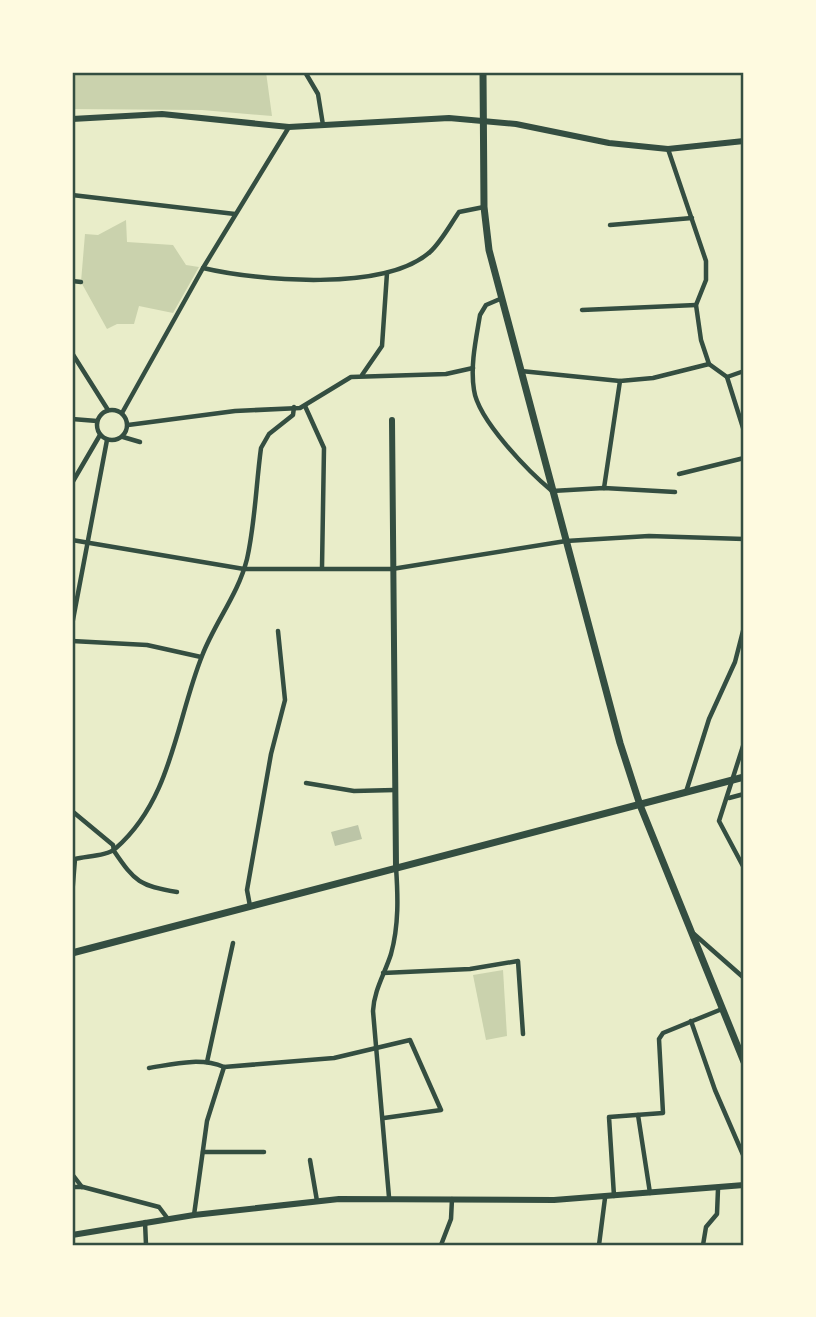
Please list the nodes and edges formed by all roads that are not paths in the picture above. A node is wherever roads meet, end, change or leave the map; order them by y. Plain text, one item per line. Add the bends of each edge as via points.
1 (305, 72) edge
2 (483, 72) edge
3 (72, 118) edge
4 (482, 120) junction
5 (323, 125) junction
6 (289, 127) junction
7 (744, 141) edge
8 (668, 149) junction
9 (72, 195) edge
10 (484, 207) junction
11 (235, 214) junction
12 (692, 218) junction
13 (610, 225) dead end
14 (202, 268) junction
15 (387, 273) junction
16 (72, 281) edge
17 (80, 282) dead end
18 (500, 299) junction
19 (696, 305) junction
20 (582, 310) dead end
21 (72, 353) edge
22 (709, 364) junction
23 (473, 368) junction
24 (520, 371) junction
25 (744, 371) edge
26 (362, 376) junction
27 (727, 377) junction
28 (620, 381) junction
29 (295, 407) junction
30 (306, 407) junction
31 (108, 410) junction
32 (122, 413) junction
33 (72, 419) edge
34 (392, 420) dead end
35 (97, 421) junction
36 (128, 425) junction
37 (744, 431) edge
38 (100, 435) junction
39 (122, 437) junction
40 (107, 440) junction
41 (140, 442) dead end
42 (744, 458) edge
43 (679, 474) dead end
44 (72, 483) edge
45 (604, 488) junction
46 (552, 491) junction
47 (675, 492) dead end
48 (744, 539) edge
49 (72, 540) edge
50 (566, 541) junction
51 (87, 543) junction
52 (322, 568) junction
53 (244, 569) junction
54 (392, 569) junction
55 (72, 625) edge
56 (744, 626) edge
57 (278, 631) dead end
58 (72, 641) edge
59 (201, 657) junction
60 (744, 743) edge
61 (741, 761) edge
62 (744, 777) edge
63 (306, 783) dead end
64 (395, 790) junction
65 (685, 793) junction
66 (744, 793) edge
67 (728, 798) junction
68 (640, 805) junction
69 (72, 811) edge
70 (114, 851) junction
71 (396, 867) junction
72 (744, 868) edge
73 (72, 879) edge
74 (177, 892) dead end
75 (72, 896) edge
76 (250, 906) junction
77 (691, 931) junction
78 (233, 943) dead end
79 (72, 953) edge
80 (383, 973) junction
81 (744, 978) edge
82 (723, 1008) junction
83 (691, 1021) junction
84 (523, 1034) dead end
85 (376, 1048) junction
86 (207, 1062) junction
87 (744, 1062) edge
88 (224, 1067) junction
89 (149, 1068) dead end
90 (638, 1115) junction
91 (384, 1118) junction
92 (203, 1152) junction
93 (264, 1152) dead end
94 (744, 1157) edge
95 (310, 1160) dead end
96 (72, 1174) edge
97 (744, 1185) edge
98 (72, 1187) edge
99 (83, 1187) junction
100 (719, 1189) junction
101 (650, 1194) junction
102 (389, 1197) junction
103 (614, 1197) junction
104 (605, 1198) junction
105 (452, 1199) junction
106 (317, 1201) junction
107 (194, 1215) junction
108 (168, 1219) junction
109 (145, 1222) junction
110 (72, 1235) edge
111 (146, 1245) edge
112 (440, 1245) edge
113 (599, 1245) edge
114 (703, 1245) edge

1 - 5 street via 318,94
2 - 4 main road
3 - 6 main road via 175,115
4 - 5 main road via 414,118
4 - 8 main road
4 - 10 main road
5 - 6 main road
6 - 11 street
7 - 8 main road
8 - 12 street
9 - 11 street
10 - 15 street via 459,212 430,253
10 - 18 main road
11 - 14 street
12 - 13 street
12 - 19 street via 706,261 706,280
14 - 15 street via 259,279 341,280
14 - 32 street
15 - 26 street via 382,346
16 - 17 street
18 - 23 street via 482,309
18 - 24 main road
19 - 20 street
19 - 22 street
21 - 31 street
22 - 27 street
22 - 28 street
23 - 26 street via 446,374
23 - 46 street via 474,390 485,415 533,475
24 - 28 street
24 - 46 main road
25 - 27 street
26 - 30 street via 351,377
27 - 37 street
28 - 45 street
29 - 30 street
29 - 36 street
29 - 53 street via 293,415 261,448
30 - 52 street via 324,447
31 - 32 street
31 - 35 street
32 - 36 street
33 - 35 street
34 - 54 main road
35 - 38 street
36 - 39 street
38 - 40 street
38 - 44 street
39 - 40 street
39 - 41 street
40 - 51 street
42 - 43 street
45 - 46 street
45 - 47 street
46 - 50 main road
48 - 50 street via 649,536
49 - 51 street
50 - 54 street
50 - 68 main road
51 - 53 street
51 - 55 street
52 - 53 street
52 - 54 street
53 - 59 street
54 - 64 main road
56 - 65 street via 735,662 709,719
57 - 76 street via 285,700 247,890
58 - 59 street via 147,645
59 - 70 street via 155,795
60 - 61 street
61 - 67 street
62 - 65 main road
63 - 64 street via 354,791
64 - 71 main road
65 - 68 main road
66 - 67 street
67 - 72 street via 719,821
68 - 71 main road
68 - 77 main road
69 - 70 street via 98,830
70 - 73 street via 75,859
70 - 74 street via 146,887
71 - 76 main road
71 - 80 street via 397,925
73 - 75 street
76 - 79 main road
77 - 81 street
77 - 82 main road
78 - 86 street
80 - 84 street via 470,970 518,961
80 - 85 street via 374,998
82 - 83 street
82 - 87 main road
83 - 90 street via 659,1039 663,1114
83 - 94 street
85 - 88 street via 334,1058
85 - 91 street
85 - 91 street via 410,1040 441,1110
86 - 88 street
86 - 89 street
88 - 92 street via 207,1121
90 - 101 street
90 - 103 street via 609,1117
91 - 102 street
92 - 93 street
92 - 107 street
95 - 106 street
96 - 99 street
97 - 100 main road
98 - 99 street
99 - 108 street via 159,1207
100 - 101 main road
100 - 114 street via 717,1214 706,1227
101 - 103 main road
102 - 105 main road
102 - 106 main road
103 - 104 main road
104 - 105 main road
104 - 113 street
105 - 112 street via 451,1219
106 - 107 main road
107 - 108 main road
108 - 109 main road
109 - 110 main road
109 - 111 street

